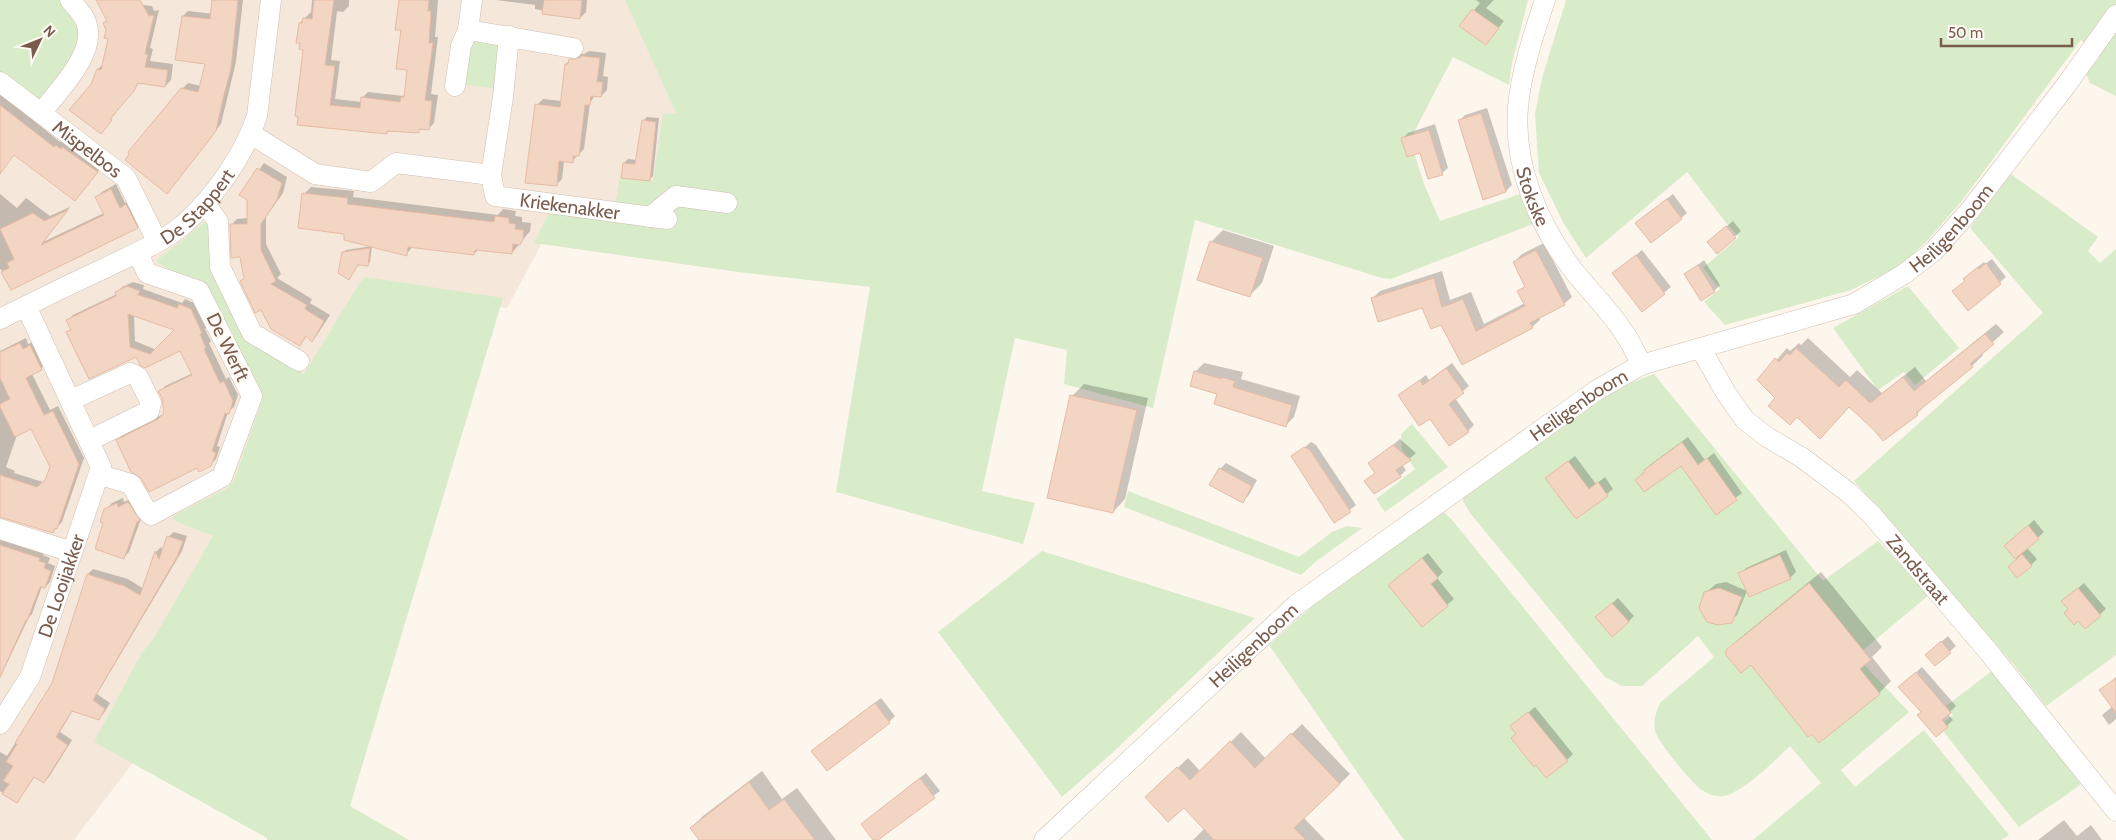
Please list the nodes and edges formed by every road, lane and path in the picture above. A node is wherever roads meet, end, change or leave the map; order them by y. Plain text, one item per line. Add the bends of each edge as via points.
1 (70, 0) edge
2 (271, 0) edge
3 (472, 0) edge
4 (1545, 0) edge
5 (2116, 14) edge
6 (468, 30) junction
7 (509, 36) junction
8 (573, 48) dead end
9 (0, 82) edge
10 (455, 86) dead end
11 (41, 113) junction
12 (251, 134) junction
13 (491, 175) junction
14 (205, 203) junction
15 (727, 203) dead end
16 (157, 241) junction
17 (138, 252) junction
18 (26, 306) junction
19 (0, 319) edge
20 (1701, 349) junction
21 (299, 361) dead end
22 (1641, 365) junction
23 (71, 400) junction
24 (90, 440) junction
25 (100, 475) junction
26 (0, 528) edge
27 (72, 552) junction
28 (0, 724) edge
29 (2116, 811) edge
30 (1044, 840) edge

1 - 11 street, Mispelbos via 86,23 89,37 86,51
2 - 12 street, De Stappert via 257,116
3 - 6 street
4 - 22 street, Stokske via 1534,32 1518,106 1519,148 1525,178 1558,249 1625,331
5 - 20 street, Heiligenboom via 1971,210 1934,251 1904,274 1854,304
6 - 7 street
6 - 10 street via 461,46
7 - 8 street
7 - 13 street, Kriekenakker
9 - 11 street, Mispelbos
11 - 16 street, Mispelbos via 126,178
12 - 13 street via 315,174 371,182 396,164
12 - 14 street, De Stappert via 237,160
13 - 15 street, Kriekenakker via 495,196 658,218 676,196
14 - 16 street, De Stappert via 182,226
14 - 21 street, De Werft via 218,222 220,266 252,333
16 - 17 street, De Stappert
17 - 18 street, De Stappert
17 - 25 street, De Werft via 147,273 199,290 252,396 222,477 151,514 131,484
18 - 19 street, De Stappert
18 - 23 street
20 - 22 street, Heiligenboom
20 - 29 street, Zandstraat via 1745,420 1849,492 1872,516 1993,658
22 - 30 street, Heiligenboom via 1555,418 1296,605
23 - 24 street
23 - 24 street via 130,373 138,377 151,403 149,411
24 - 25 street via 101,467
25 - 27 street, De Looijakker
26 - 27 street
27 - 28 street, De Looijakker via 30,677

